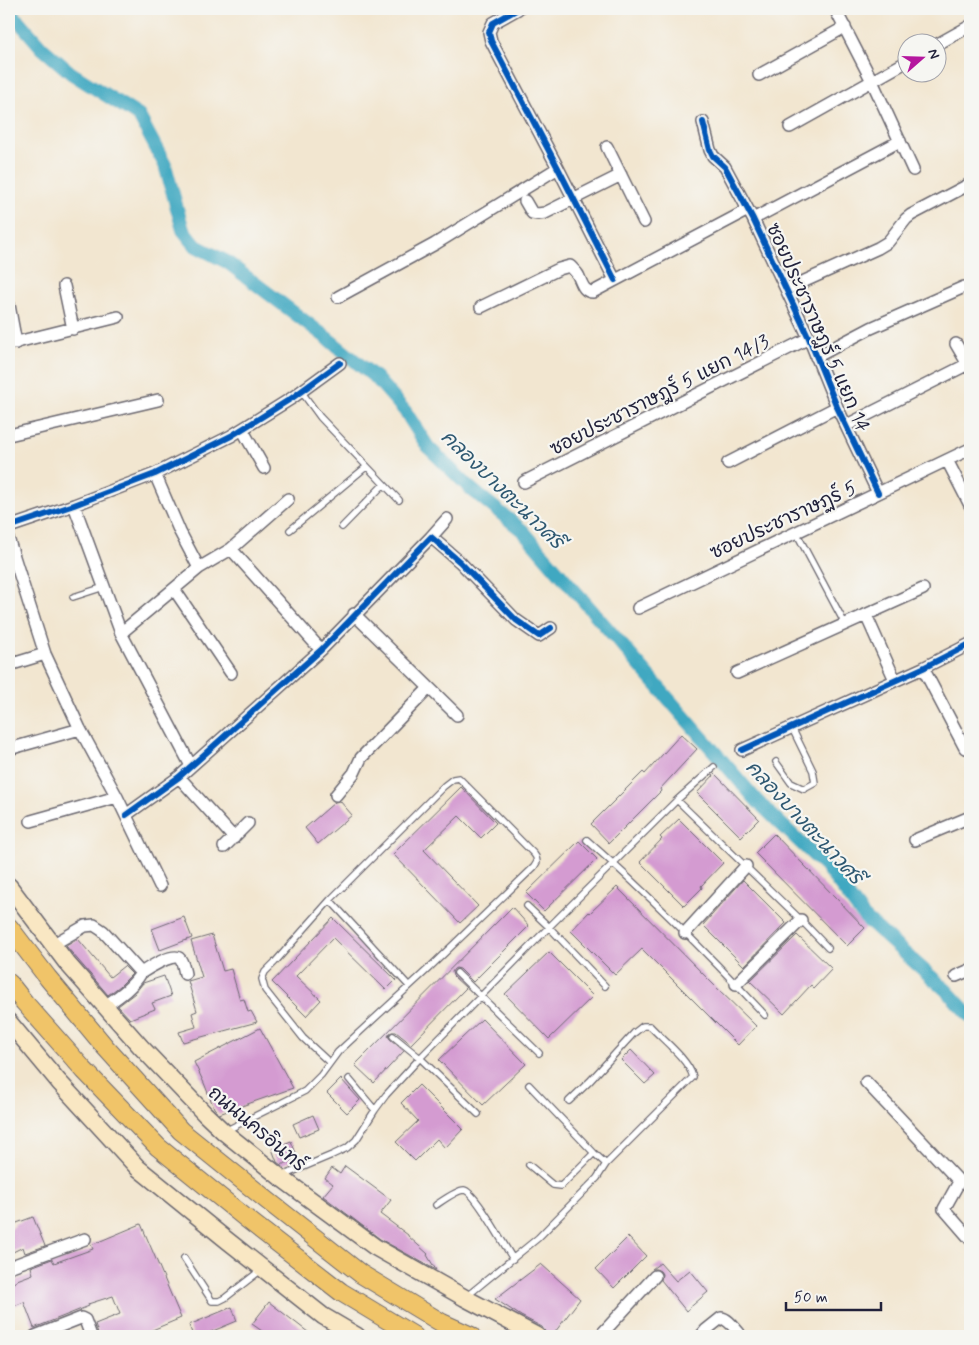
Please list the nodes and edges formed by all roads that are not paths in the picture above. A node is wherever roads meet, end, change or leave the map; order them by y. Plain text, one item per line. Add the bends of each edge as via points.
1 (518, 9) edge
2 (835, 9) edge
3 (970, 26) edge
4 (845, 27) junction
5 (946, 39) edge
6 (896, 68) edge
7 (759, 75) dead end
8 (872, 81) junction
9 (703, 122) dead end
10 (790, 128) dead end
11 (900, 140) junction
12 (607, 147) dead end
13 (558, 168) junction
14 (913, 170) dead end
15 (621, 175) junction
16 (970, 184) edge
17 (574, 199) junction
18 (525, 201) dead end
19 (750, 215) junction
20 (644, 222) dead end
21 (615, 280) junction
22 (64, 286) dead end
23 (964, 287) dead end
24 (787, 289) junction
25 (338, 297) dead end
26 (9, 305) edge
27 (481, 307) dead end
28 (118, 317) dead end
29 (74, 329) junction
30 (809, 338) junction
31 (12, 344) edge
32 (956, 344) dead end
33 (816, 357) junction
34 (340, 363) dead end
35 (969, 366) edge
36 (301, 391) junction
37 (158, 400) dead end
38 (838, 407) junction
39 (847, 425) junction
40 (242, 429) junction
41 (9, 435) edge
42 (970, 449) edge
43 (947, 460) junction
44 (728, 463) dead end
45 (366, 467) junction
46 (264, 468) dead end
47 (154, 474) junction
48 (524, 482) dead end
49 (384, 484) junction
50 (878, 494) junction
51 (288, 499) dead end
52 (399, 500) dead end
53 (74, 505) junction
54 (970, 505) edge
55 (447, 519) dead end
56 (9, 527) edge
57 (342, 528) dead end
58 (290, 530) dead end
59 (796, 532) junction
60 (431, 537) junction
61 (9, 541) edge
62 (231, 549) junction
63 (200, 568) junction
64 (104, 587) junction
65 (174, 589) junction
66 (922, 589) dead end
67 (73, 597) dead end
68 (638, 608) dead end
69 (354, 614) junction
70 (866, 615) junction
71 (846, 624) junction
72 (551, 628) dead end
73 (121, 632) junction
74 (970, 644) edge
75 (321, 650) junction
76 (45, 654) junction
77 (9, 665) edge
78 (923, 668) junction
79 (231, 672) dead end
80 (737, 673) dead end
81 (895, 680) junction
82 (429, 688) junction
83 (457, 715) dead end
84 (792, 728) junction
85 (80, 729) junction
86 (965, 748) dead end
87 (9, 749) edge
88 (742, 750) dead end
89 (776, 762) dead end
90 (190, 766) junction
91 (714, 767) dead end
92 (179, 777) junction
93 (336, 795) dead end
94 (118, 797) junction
95 (677, 800) junction
96 (126, 815) junction
97 (970, 817) edge
98 (32, 820) dead end
99 (248, 823) dead end
100 (234, 838) junction
101 (587, 840) dead end
102 (916, 840) dead end
103 (224, 847) dead end
104 (614, 863) junction
105 (746, 866) junction
106 (9, 886) edge
107 (160, 886) dead end
108 (330, 900) junction
109 (527, 906) dead end
110 (801, 920) junction
111 (9, 926) edge
112 (549, 927) junction
113 (685, 933) junction
114 (52, 945) junction
115 (828, 948) dead end
116 (970, 970) edge
117 (141, 973) junction
118 (457, 973) dead end
119 (185, 974) dead end
120 (956, 976) dead end
121 (9, 983) edge
122 (736, 984) junction
123 (409, 986) junction
124 (605, 986) dead end
125 (481, 995) junction
126 (105, 1006) junction
127 (765, 1014) dead end
128 (9, 1022) edge
129 (393, 1036) dead end
130 (539, 1053) dead end
131 (420, 1058) junction
132 (330, 1063) junction
133 (349, 1079) dead end
134 (866, 1082) dead end
135 (529, 1085) dead end
136 (569, 1101) dead end
137 (375, 1110) junction
138 (478, 1114) dead end
139 (224, 1132) junction
140 (594, 1153) junction
141 (606, 1164) junction
142 (529, 1165) dead end
143 (280, 1177) junction
144 (436, 1205) dead end
145 (85, 1239) dead end
146 (970, 1240) edge
147 (184, 1258) dead end
148 (513, 1259) junction
149 (9, 1267) edge
150 (263, 1269) junction
151 (655, 1276) dead end
152 (464, 1298) junction
153 (336, 1331) edge
154 (739, 1333) dead end
155 (35, 1336) edge
156 (91, 1336) edge
157 (357, 1336) edge
158 (414, 1336) edge
159 (471, 1336) edge
160 (537, 1336) edge
161 (600, 1336) edge
162 (701, 1336) edge

1 - 13 street via 493,23 489,32 491,41
2 - 4 street
3 - 5 street
4 - 7 street
4 - 8 street
6 - 8 street
8 - 10 street
8 - 11 street
9 - 19 street, ซอยประชาราษฎร์ 5 แยก 14 via 713,156 725,166
11 - 14 street
11 - 19 street
12 - 15 street
13 - 17 street
13 - 25 street via 435,244
15 - 17 street
15 - 20 street
16 - 24 street via 912,214 888,242 878,248
17 - 18 street via 538,214 532,213
17 - 21 street
19 - 21 street
19 - 24 street, ซอยประชาราษฎร์ 5 แยก 14
21 - 27 street via 589,292 570,266
22 - 29 street
23 - 33 street via 870,328
24 - 30 street, ซอยประชาราษฎร์ 5 แยก 14
26 - 31 street
28 - 29 street
29 - 31 street
30 - 33 street, ซอยประชาราษฎร์ 5 แยก 14
30 - 48 street, ซอยประชาราษฎร์ 5 แยก 14/3
32 - 35 street
33 - 38 street, ซอยประชาราษฎร์ 5 แยก 14
34 - 36 street
35 - 39 street
36 - 40 street
36 - 45 lane via 320,418
37 - 41 street
38 - 39 street, ซอยประชาราษฎร์ 5 แยก 14
38 - 44 street
39 - 50 street, ซอยประชาราษฎร์ 5 แยก 14
40 - 46 street
40 - 47 street
42 - 43 street, ซอยประชาราษฏร์ 5
43 - 50 street, ซอยประชาราษฏร์ 5
43 - 54 street
45 - 49 lane
45 - 58 lane
47 - 53 street
47 - 63 street
49 - 52 lane
49 - 57 lane
50 - 59 street, ซอยประชาราษฏร์ 5
51 - 62 street
53 - 56 street
53 - 64 street
55 - 60 street
59 - 68 street, ซอยประชาราษฏร์ 5
59 - 71 lane
60 - 69 street
60 - 72 street via 516,620 539,636
61 - 76 street
62 - 63 street
62 - 75 street
63 - 65 street
64 - 67 lane
64 - 73 street
65 - 73 street
65 - 79 street
66 - 70 street
69 - 75 street
69 - 82 street
70 - 71 street
70 - 81 street
71 - 80 street
73 - 90 street
74 - 78 street
75 - 90 street
76 - 77 street
76 - 85 street
78 - 81 street
78 - 86 street
81 - 84 street
82 - 83 street
82 - 93 street via 361,758 354,773
84 - 88 street
84 - 89 lane via 813,771 815,783 804,789 792,783
85 - 87 street
85 - 94 street
90 - 92 street
91 - 95 lane
92 - 96 street
92 - 100 street
94 - 96 street
94 - 98 street
95 - 104 lane
95 - 105 lane
96 - 107 street
97 - 102 street
99 - 100 street
100 - 103 street
101 - 104 lane
104 - 112 lane
104 - 113 lane
105 - 110 lane
105 - 113 street
106 - 114 main road, ถนนนครอินทร์
108 - 123 lane
108 - 123 lane via 453,779 459,778 529,848 536,857 534,867
108 - 132 lane via 262,978 265,990 303,1038
109 - 112 lane
110 - 115 lane
110 - 122 street
111 - 159 main road via 100,1041 181,1131 361,1274
112 - 124 lane
112 - 125 lane
113 - 122 lane
114 - 117 street via 85,926 94,925
114 - 126 main road, ถนนนครอินทร์
116 - 120 street
117 - 119 street via 159,962 176,957 181,960
117 - 126 street
118 - 125 lane
121 - 158 main road via 84,1070 158,1147 341,1292
122 - 127 lane
123 - 132 lane
125 - 130 lane
125 - 131 lane
126 - 139 main road, ถนนนครอินทร์
128 - 150 main road via 138,1168
129 - 131 lane
131 - 137 lane
131 - 138 lane
132 - 139 lane via 305,1091
133 - 137 lane
134 - 146 street via 958,1180 944,1209
135 - 140 lane
136 - 141 lane via 643,1026 650,1026 690,1069 693,1077
137 - 143 lane via 347,1148
139 - 143 main road, ถนนนครอินทร์
140 - 141 lane
140 - 142 lane via 560,1186 553,1185
141 - 148 lane via 597,1178
143 - 152 main road, ถนนนครอินทร์ via 375,1246
144 - 148 lane via 460,1191 469,1192
145 - 149 street
147 - 150 lane via 212,1301 225,1298
148 - 152 lane
150 - 153 main road via 323,1316
151 - 161 street
152 - 160 main road, ถนนนครอินทร์
153 - 157 main road
154 - 162 street via 725,1318 721,1318
155 - 156 street via 81,1318 85,1320

